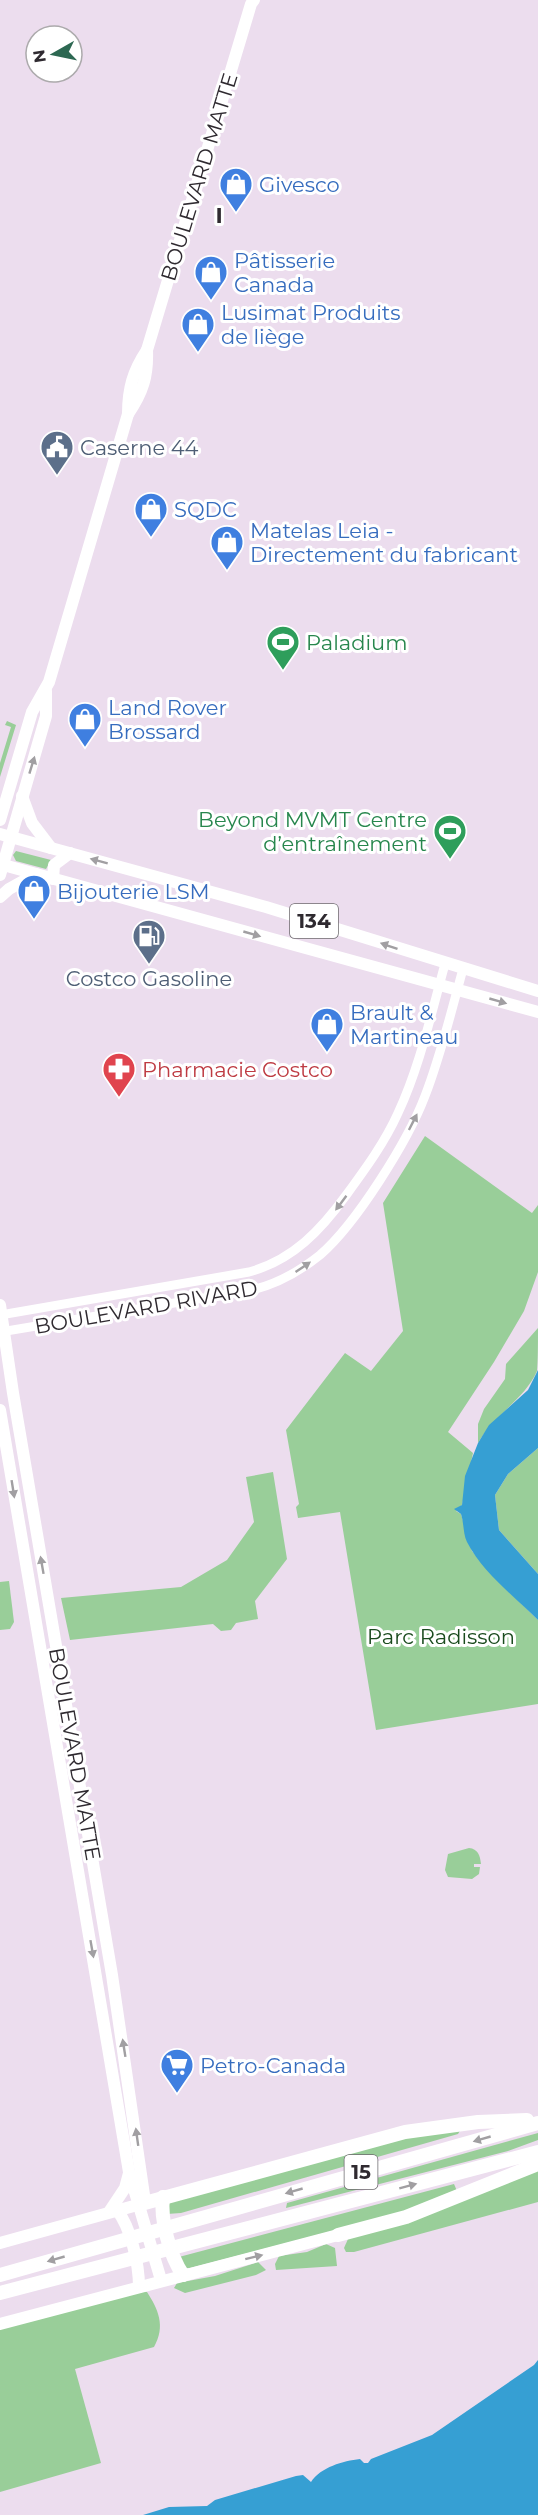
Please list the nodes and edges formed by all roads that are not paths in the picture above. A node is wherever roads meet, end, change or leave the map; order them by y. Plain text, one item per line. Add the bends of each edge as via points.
1 (252, 1) edge
2 (46, 691) junction
3 (22, 796) junction
4 (3, 801) edge
5 (0, 820) edge
6 (5, 836) edge
7 (51, 848) junction
8 (70, 853) junction
9 (1, 868) edge
10 (36, 874) junction
11 (53, 879) junction
12 (0, 897) edge
13 (445, 964) junction
14 (463, 969) junction
15 (439, 985) junction
16 (457, 990) junction
17 (538, 991) edge
18 (538, 1012) edge
19 (0, 1312) edge
20 (2, 1332) edge
21 (0, 1410) edge
22 (538, 2121) edge
23 (538, 2152) edge
24 (538, 2164) edge
25 (129, 2172) junction
26 (163, 2197) junction
27 (141, 2204) junction
28 (113, 2211) junction
29 (338, 2235) joint
30 (0, 2243) edge
31 (0, 2275) edge
32 (183, 2275) junction
33 (161, 2280) junction
34 (139, 2287) junction
35 (0, 2293) edge
36 (0, 2324) edge

1 - 2 main road, BOULEVARD MATTE via 147,350 135,368 128,390 128,414
3 -> 2 main road, BOULEVARD MATTE via 46,716
2 - 4 main road, BOULEVARD MATTE via 32,712
3 - 6 main road, BOULEVARD MATTE
3 - 7 main road via 32,823
4 - 5 main road, BOULEVARD MATTE
6 - 7 main road, 134
6 - 9 main road, BOULEVARD MATTE
7 - 8 main road, 134
8 - 11 main road via 53,867
13 -> 8 main road, 134 via 277,910
9 - 10 main road, 134
10 - 11 main road, 134
10 - 12 main road
11 -> 15 main road, 134
13 - 14 main road, 134
13 - 15 street, BOULEVARD RIVARD
14 - 16 street, BOULEVARD RIVARD
14 - 17 main road, 134
15 - 16 main road, 134
15 -> 19 street, BOULEVARD RIVARD via 415,1070 392,1126 333,1214 298,1249 249,1272
16 -> 18 main road, 134
20 -> 16 street, BOULEVARD RIVARD via 252,1290 282,1280 310,1263 350,1221 414,1121 436,1066
19 - 20 main road, BOULEVARD MATTE
27 -> 20 main road, BOULEVARD MATTE via 142,2174 118,2008
21 -> 25 main road, BOULEVARD MATTE
22 - 26 highway via 478,2122 405,2132
22 -> 31 highway, 15
35 -> 23 highway, 15
24 - 29 highway via 406,2217
25 - 27 main road, BOULEVARD MATTE
25 - 28 main road
26 - 27 highway
26 - 32 highway via 162,2213
27 - 28 main road
27 - 33 main road, BOULEVARD MATTE
28 - 30 main road
28 - 34 main road via 124,2220
32 -> 29 main road
32 - 33 main road
33 - 34 main road
34 - 36 main road

